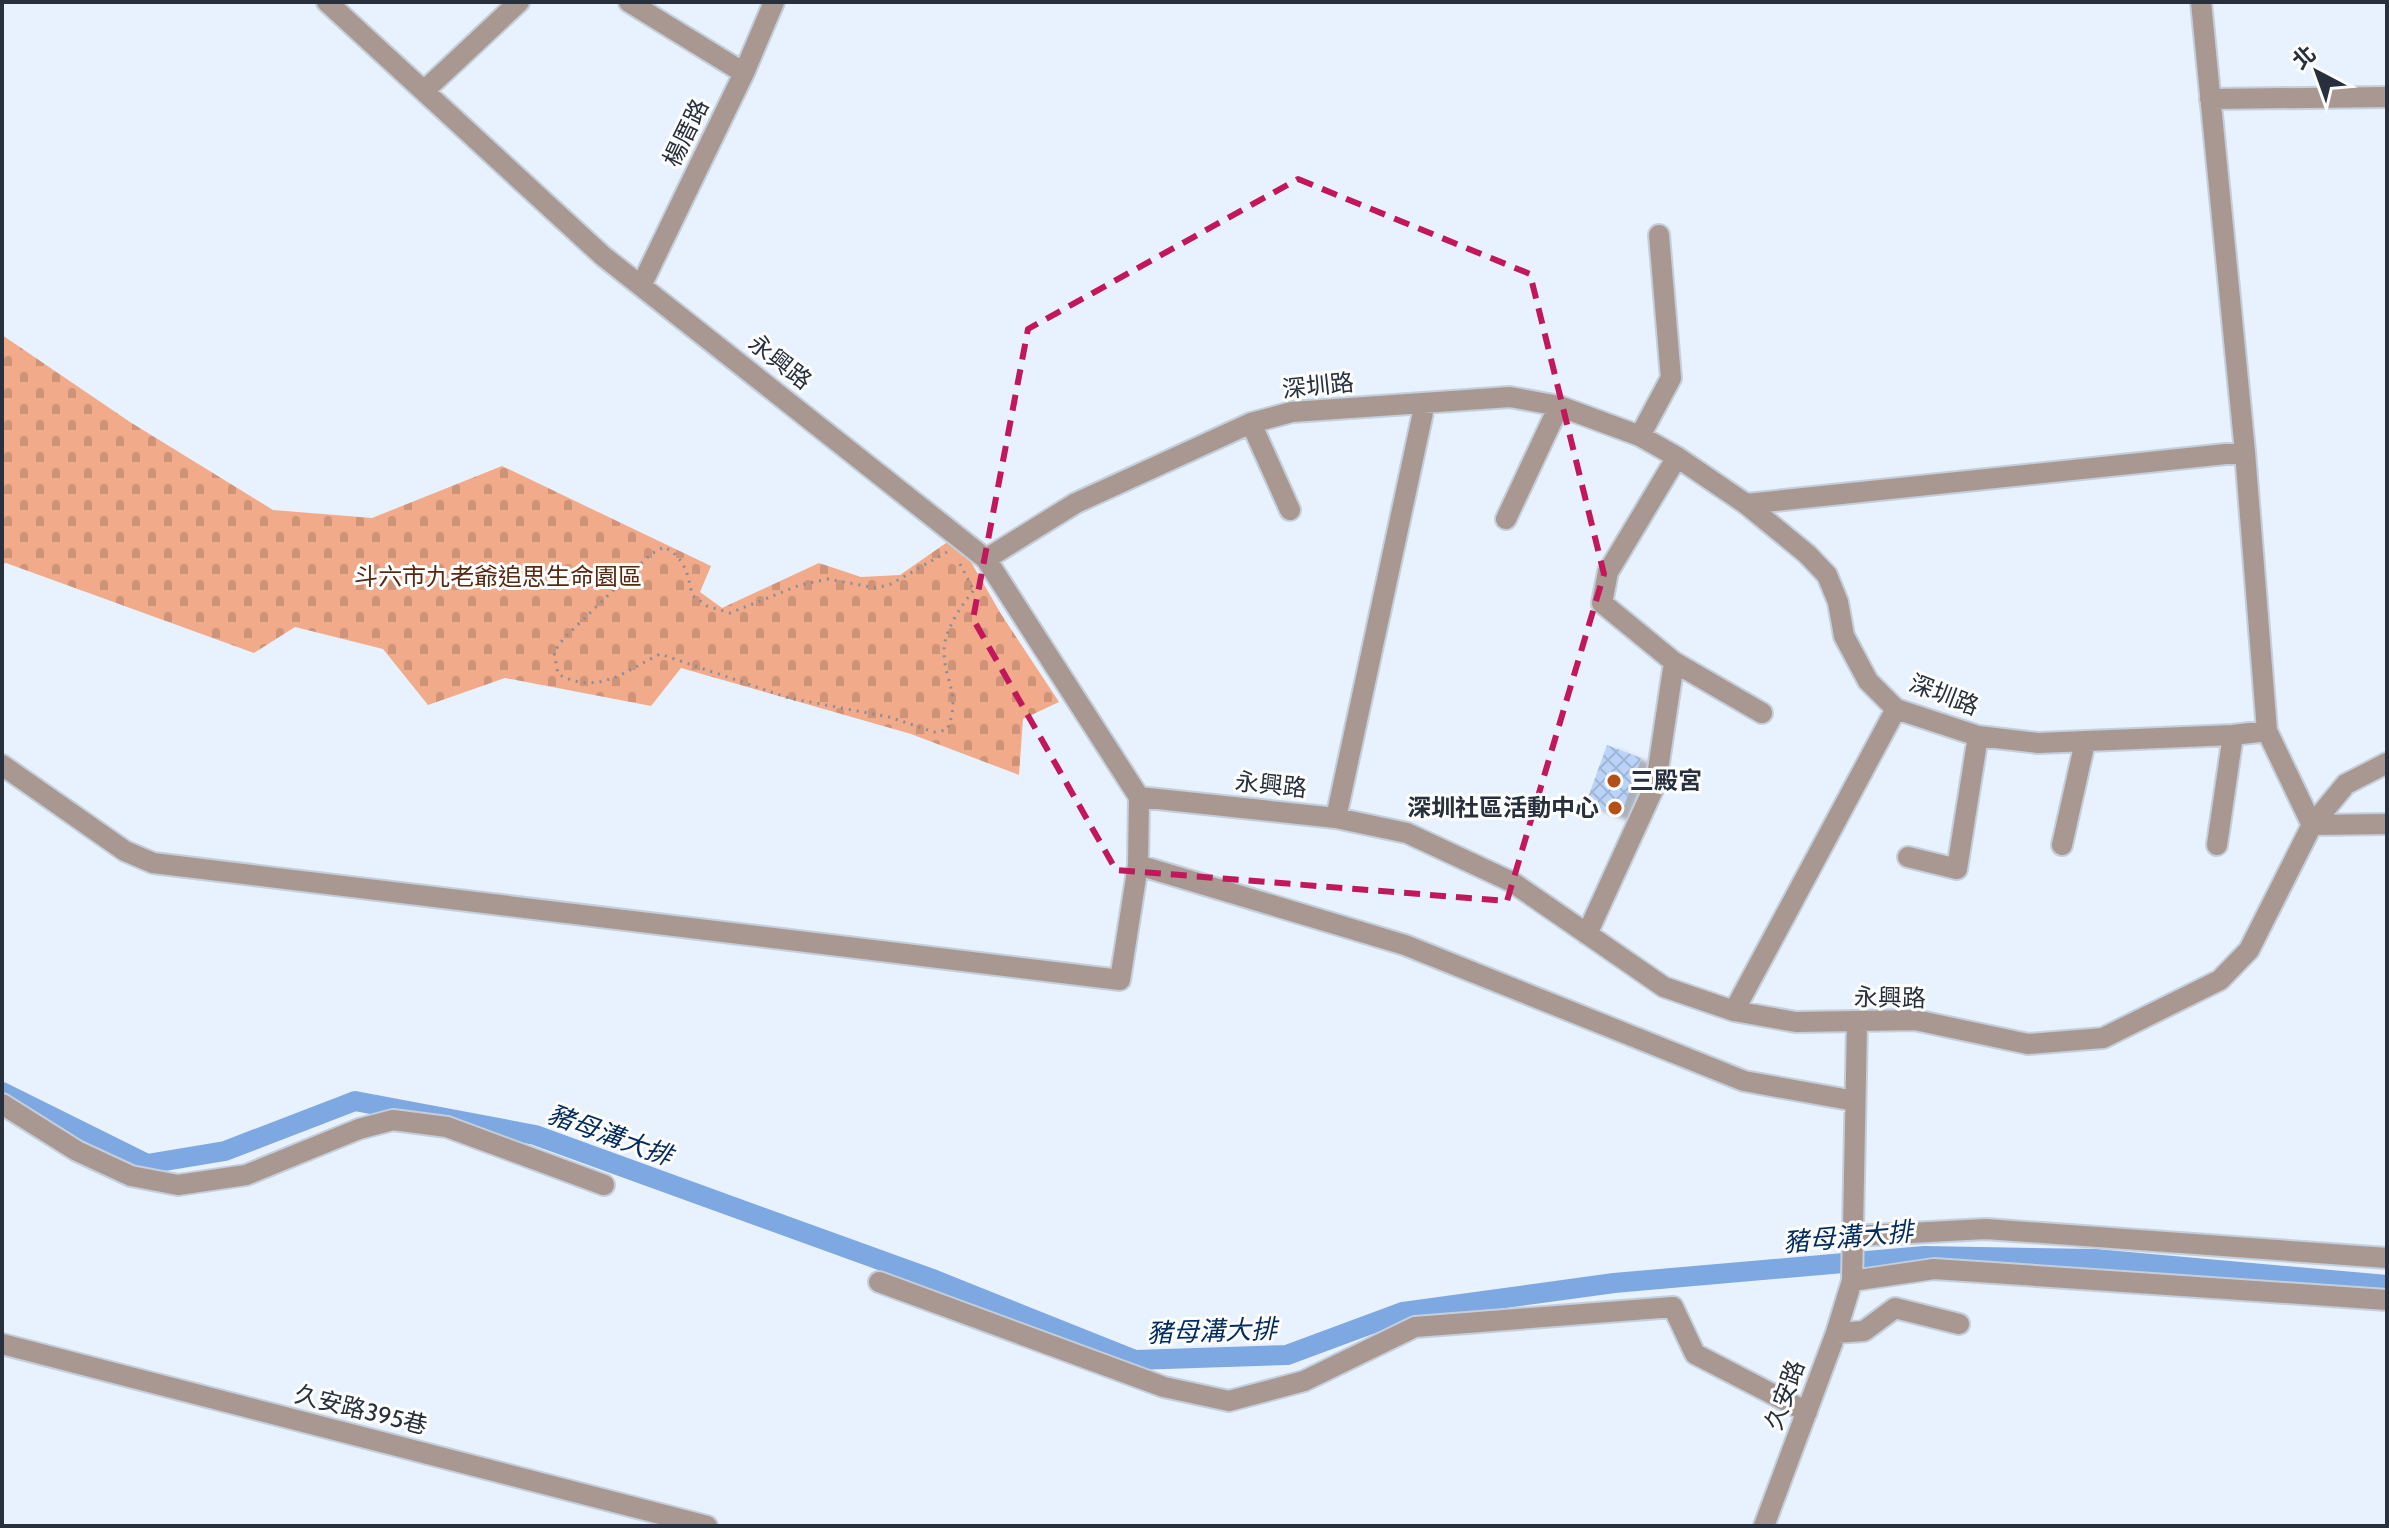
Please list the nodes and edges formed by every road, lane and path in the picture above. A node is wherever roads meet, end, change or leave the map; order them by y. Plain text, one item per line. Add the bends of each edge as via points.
1 (327, 2) edge
2 (519, 2) edge
3 (629, 2) edge
4 (774, 2) edge
5 (2201, 2) edge
6 (744, 73) junction
7 (424, 91) junction
8 (2387, 97) edge
9 (2210, 99) junction
10 (1659, 235) dead end
11 (641, 286) junction
12 (1425, 403) junction
13 (1559, 406) junction
14 (1251, 423) junction
15 (1640, 436) junction
16 (2245, 452) junction
17 (1677, 457) junction
18 (1746, 504) junction
19 (1290, 510) dead end
20 (1506, 519) dead end
21 (968, 542) junction
22 (986, 559) junction
23 (959, 563) dead end
24 (1002, 585) junction
25 (974, 590) junction
26 (1674, 662) junction
27 (1896, 709) junction
28 (1762, 713) dead end
29 (2267, 731) junction
30 (2233, 735) junction
31 (1978, 736) junction
32 (2085, 742) junction
33 (2387, 763) edge
34 (2, 765) edge
35 (1139, 797) junction
36 (1336, 818) junction
37 (2387, 824) edge
38 (2312, 825) junction
39 (2062, 845) dead end
40 (2217, 845) dead end
41 (1908, 857) dead end
42 (1138, 865) junction
43 (1587, 934) junction
44 (1734, 1011) junction
45 (1857, 1023) junction
46 (1855, 1101) junction
47 (2, 1104) edge
48 (604, 1185) dead end
49 (1853, 1236) junction
50 (2387, 1258) edge
51 (1852, 1281) junction
52 (879, 1282) dead end
53 (2387, 1300) edge
54 (1959, 1324) dead end
55 (1836, 1333) junction
56 (2, 1344) edge
57 (1807, 1412) junction
58 (707, 1526) edge
59 (1764, 1526) edge

1 - 7 street, 永興路
2 - 7 street
3 - 6 street
4 - 6 street, 楊厝路
5 - 9 street
6 - 11 street, 楊厝路
7 - 11 street, 永興路
8 - 9 street
9 - 16 street
10 - 15 street via 1671,378
11 - 21 street, 永興路
12 - 13 street, 深圳路 via 1510,397
12 - 14 street, 深圳路 via 1292,412
12 - 36 street
13 - 15 street, 深圳路
13 - 20 street
14 - 19 street
14 - 22 street, 深圳路 via 1076,503
15 - 17 street, 深圳路
16 - 18 street
16 - 29 street
17 - 18 street, 深圳路
17 - 26 street via 1608,572 1602,603
18 - 27 street, 深圳路 via 1827,575 1844,636 1868,681
21 - 22 street, 永興路
21 - 25 path via 891,584 876,588 828,579 730,613 692,595 677,553 664,547 564,638 554,662 558,674 574,683 598,684 660,654 789,698 941,732 947,730 955,703 944,649 959,606
22 - 24 street, 永興路
23 - 25 path
24 - 25 path
24 - 35 street, 永興路
26 - 28 street
26 - 43 street via 1656,783
27 - 31 street, 深圳路
27 - 44 street
29 - 30 street, 深圳路
29 - 38 street
30 - 32 street, 深圳路
30 - 40 street
31 - 32 street, 深圳路
31 - 41 street via 1957,869
32 - 39 street
33 - 38 street, 永興路 via 2346,784
34 - 42 street via 125,851 153,863 1120,980
35 - 36 street, 永興路
35 - 42 street
36 - 43 street, 永興路 via 1407,833 1512,882
37 - 38 street
38 - 45 street, 永興路 via 2249,950 2220,980 2103,1038 2028,1044 1915,1020
42 - 46 street via 1405,945 1744,1081
43 - 44 street, 永興路 via 1664,987
44 - 45 street, 永興路 via 1796,1022
45 - 46 street, 久安路
46 - 49 street, 久安路
47 - 48 street via 104,1164 131,1176 178,1185 246,1175 393,1120 447,1127
49 - 50 street via 1986,1229
49 - 51 street, 久安路
51 - 53 street via 1934,1269
51 - 55 street, 久安路
52 - 57 street via 1164,1387 1229,1401 1304,1381 1415,1327 1673,1307 1695,1354
54 - 55 street via 1895,1308 1864,1331
55 - 57 street, 久安路
56 - 58 street, 久安路395巷
57 - 59 street, 久安路

